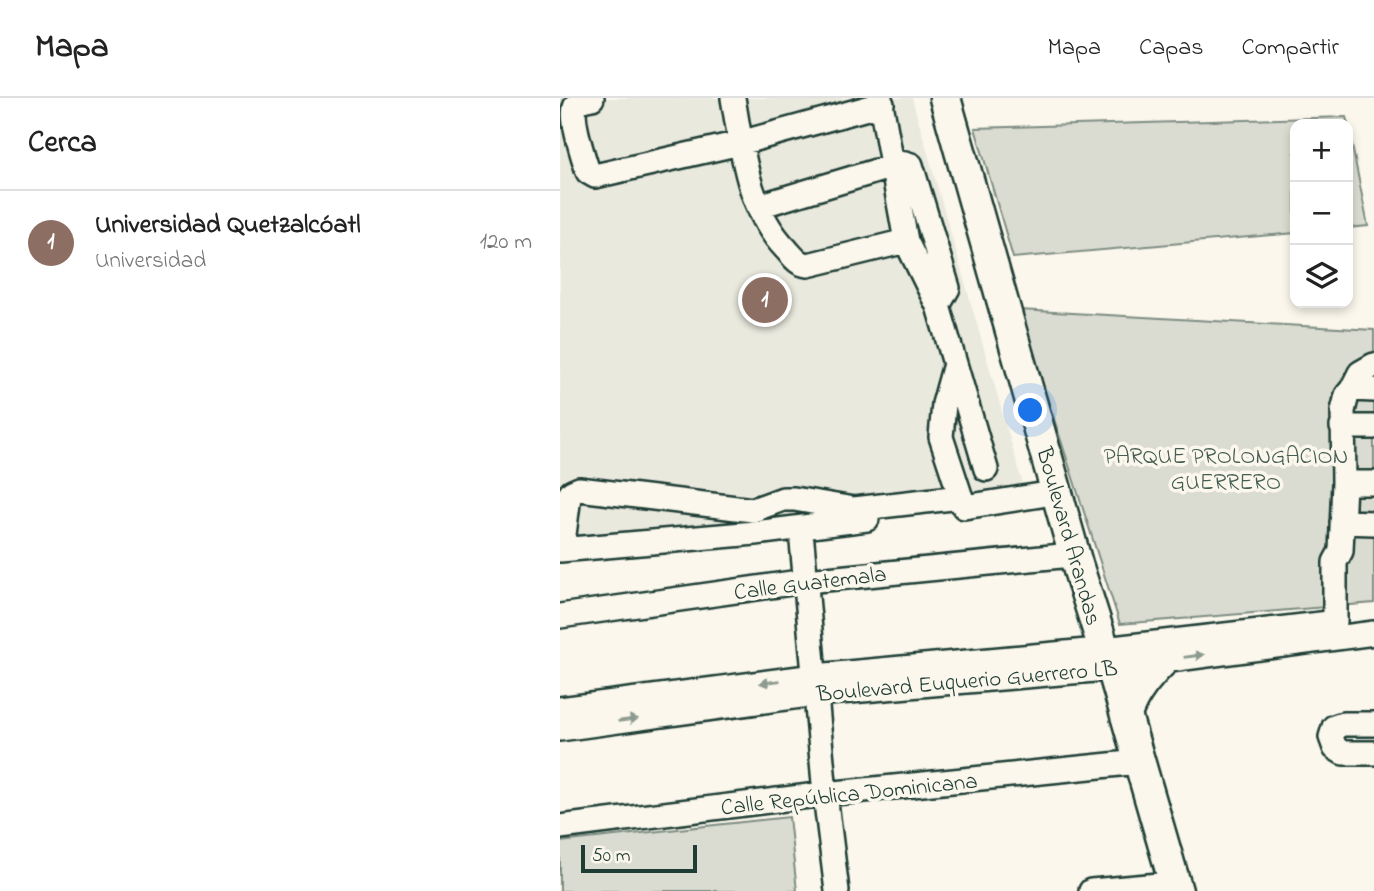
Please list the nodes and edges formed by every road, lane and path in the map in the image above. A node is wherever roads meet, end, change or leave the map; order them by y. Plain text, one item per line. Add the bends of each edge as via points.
1 (592, 98) edge
2 (733, 98) edge
3 (929, 98) edge
4 (945, 98) edge
5 (881, 101) edge
6 (740, 144) junction
7 (893, 166) junction
8 (759, 206) junction
9 (906, 241) junction
10 (938, 306) junction
11 (955, 364) junction
12 (1374, 365) edge
13 (1363, 389) edge
14 (1342, 427) junction
15 (1374, 427) edge
16 (986, 469) dead end
17 (1344, 483) junction
18 (1374, 483) edge
19 (1041, 495) junction
20 (962, 502) junction
21 (753, 510) junction
22 (1342, 522) junction
23 (1374, 523) edge
24 (755, 533) junction
25 (803, 542) dead end
26 (561, 550) edge
27 (1061, 556) junction
28 (806, 581) junction
29 (560, 616) edge
30 (1374, 618) edge
31 (1343, 626) junction
32 (1374, 633) edge
33 (1099, 659) junction
34 (1164, 660) junction
35 (815, 685) junction
36 (560, 709) edge
37 (1126, 716) junction
38 (1374, 724) edge
39 (560, 729) edge
40 (1374, 754) edge
41 (1131, 763) junction
42 (825, 794) junction
43 (560, 828) edge
44 (1166, 889) edge
45 (837, 891) edge
46 (1091, 891) edge

1 - 6 street via 582,100 574,111 588,172 595,176
2 - 6 street
3 - 19 main road, Boulevard Arandas
4 - 33 main road, Boulevard Arandas via 1077,564
5 - 6 street
5 - 7 street
6 - 8 street
7 - 8 street
7 - 9 street
7 - 10 street via 911,165 948,288
8 - 9 street via 773,236 800,264
9 - 10 street
10 - 11 street
11 - 16 street
11 - 20 street via 941,437
12 - 13 street via 1360,373
13 - 14 street via 1347,395
14 - 15 street
14 - 17 street
17 - 18 street
17 - 22 street
19 - 20 street
19 - 27 main road, Boulevard Arandas
20 - 21 street via 854,509 783,499
20 - 24 street
21 - 24 street
21 - 26 street via 579,489 569,496
22 - 23 street
22 - 31 street via 1341,551 1346,562
24 - 26 street
25 - 28 street
27 - 28 street, Calle Guatemala
27 - 33 main road, Boulevard Arandas
28 - 29 street, Calle Guatemala
28 - 35 street
30 - 31 street, Boulevard Euquerio Guerrero LB
31 - 32 street, Boulevard Euquerio Guerrero LB
31 - 33 street, Boulevard Euquerio Guerrero LB
34 -> 31 street, Boulevard Euquerio Guerrero LB
33 - 34 street, Boulevard Euquerio Guerrero LB
33 - 35 street, Boulevard Euquerio Guerrero LB
33 - 37 main road, Boulevard Arandas
33 - 41 main road, Boulevard Arandas
34 - 37 main road via 1142,684
35 -> 36 street, Boulevard Euquerio Guerrero LB
39 -> 35 street, Boulevard Euquerio Guerrero LB
35 - 42 street
37 - 41 main road, Boulevard Arandas
38 - 40 street via 1343,724 1334,727 1331,737 1343,753
41 - 42 street, Calle República Dominicana
41 - 44 main road, Boulevard Arandas
42 - 43 street, Calle República Dominicana
42 - 45 street
44 - 46 street

